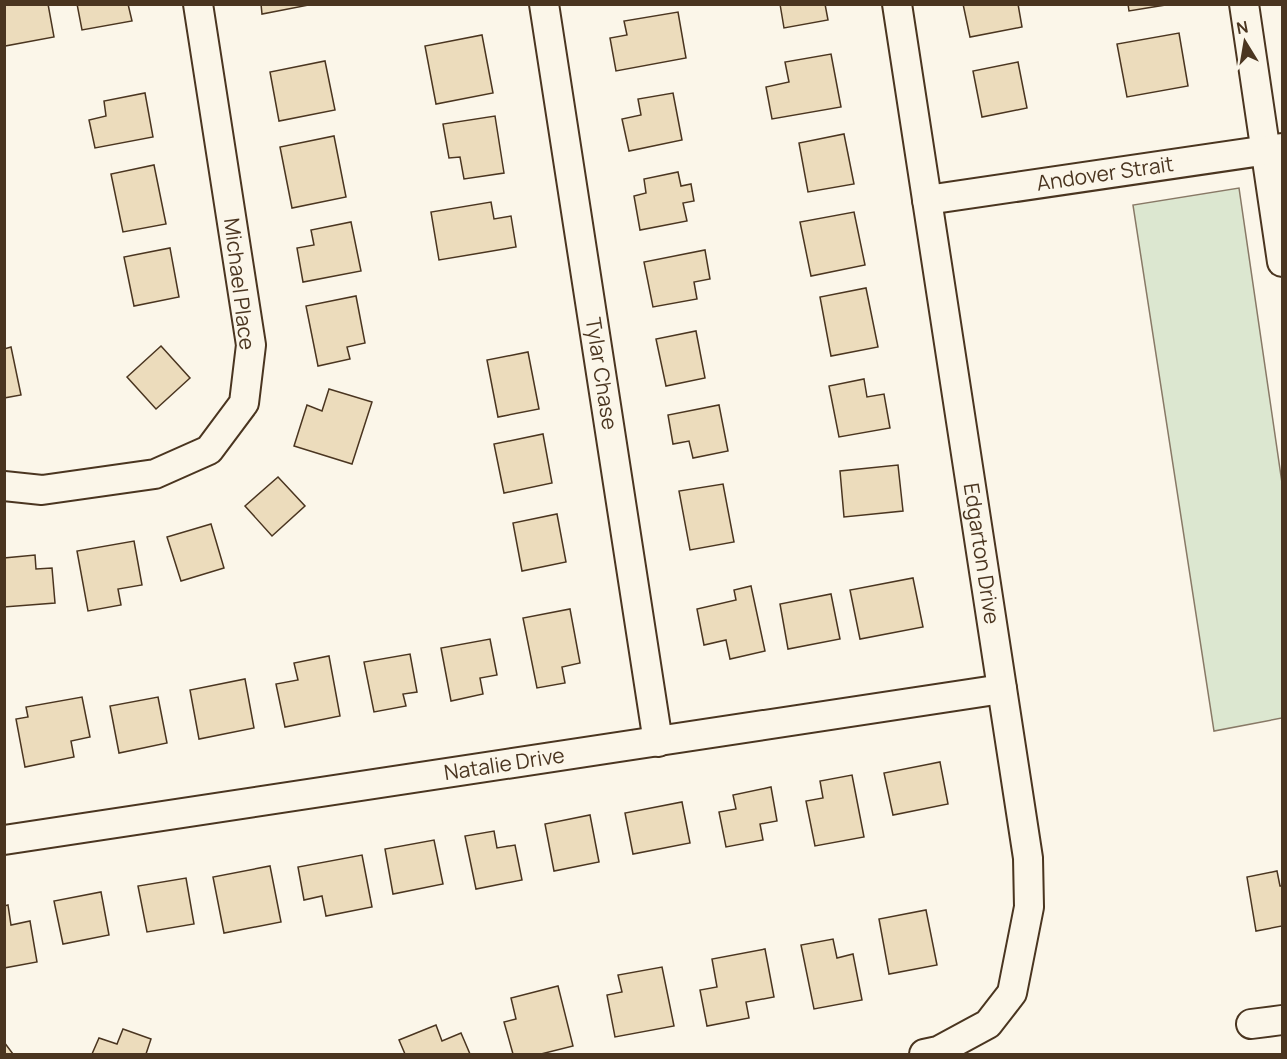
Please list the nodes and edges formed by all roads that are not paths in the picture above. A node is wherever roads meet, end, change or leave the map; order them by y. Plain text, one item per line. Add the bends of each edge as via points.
1 (198, 4) edge
2 (544, 4) edge
3 (897, 4) edge
4 (1244, 4) edge
5 (1274, 150) edge
6 (927, 200) junction
7 (1282, 262) edge
8 (4, 486) edge
9 (1002, 689) junction
10 (658, 742) junction
11 (4, 840) edge
12 (1282, 1020) edge
13 (1251, 1024) dead end
14 (924, 1054) edge

1 - 8 street, Michael Place via 251,345 244,403 209,450 155,474 42,490
2 - 10 street, Tylar Chase
3 - 6 street, Edgarton Drive
4 - 5 street
5 - 6 street, Andover Strait
5 - 7 street
6 - 9 street, Edgarton Drive
9 - 10 street, Natalie Drive
9 - 14 street, Edgarton Drive via 1028,858 1029,908 1021,954 1012,993 988,1024 938,1051
10 - 11 street, Natalie Drive
12 - 13 street

